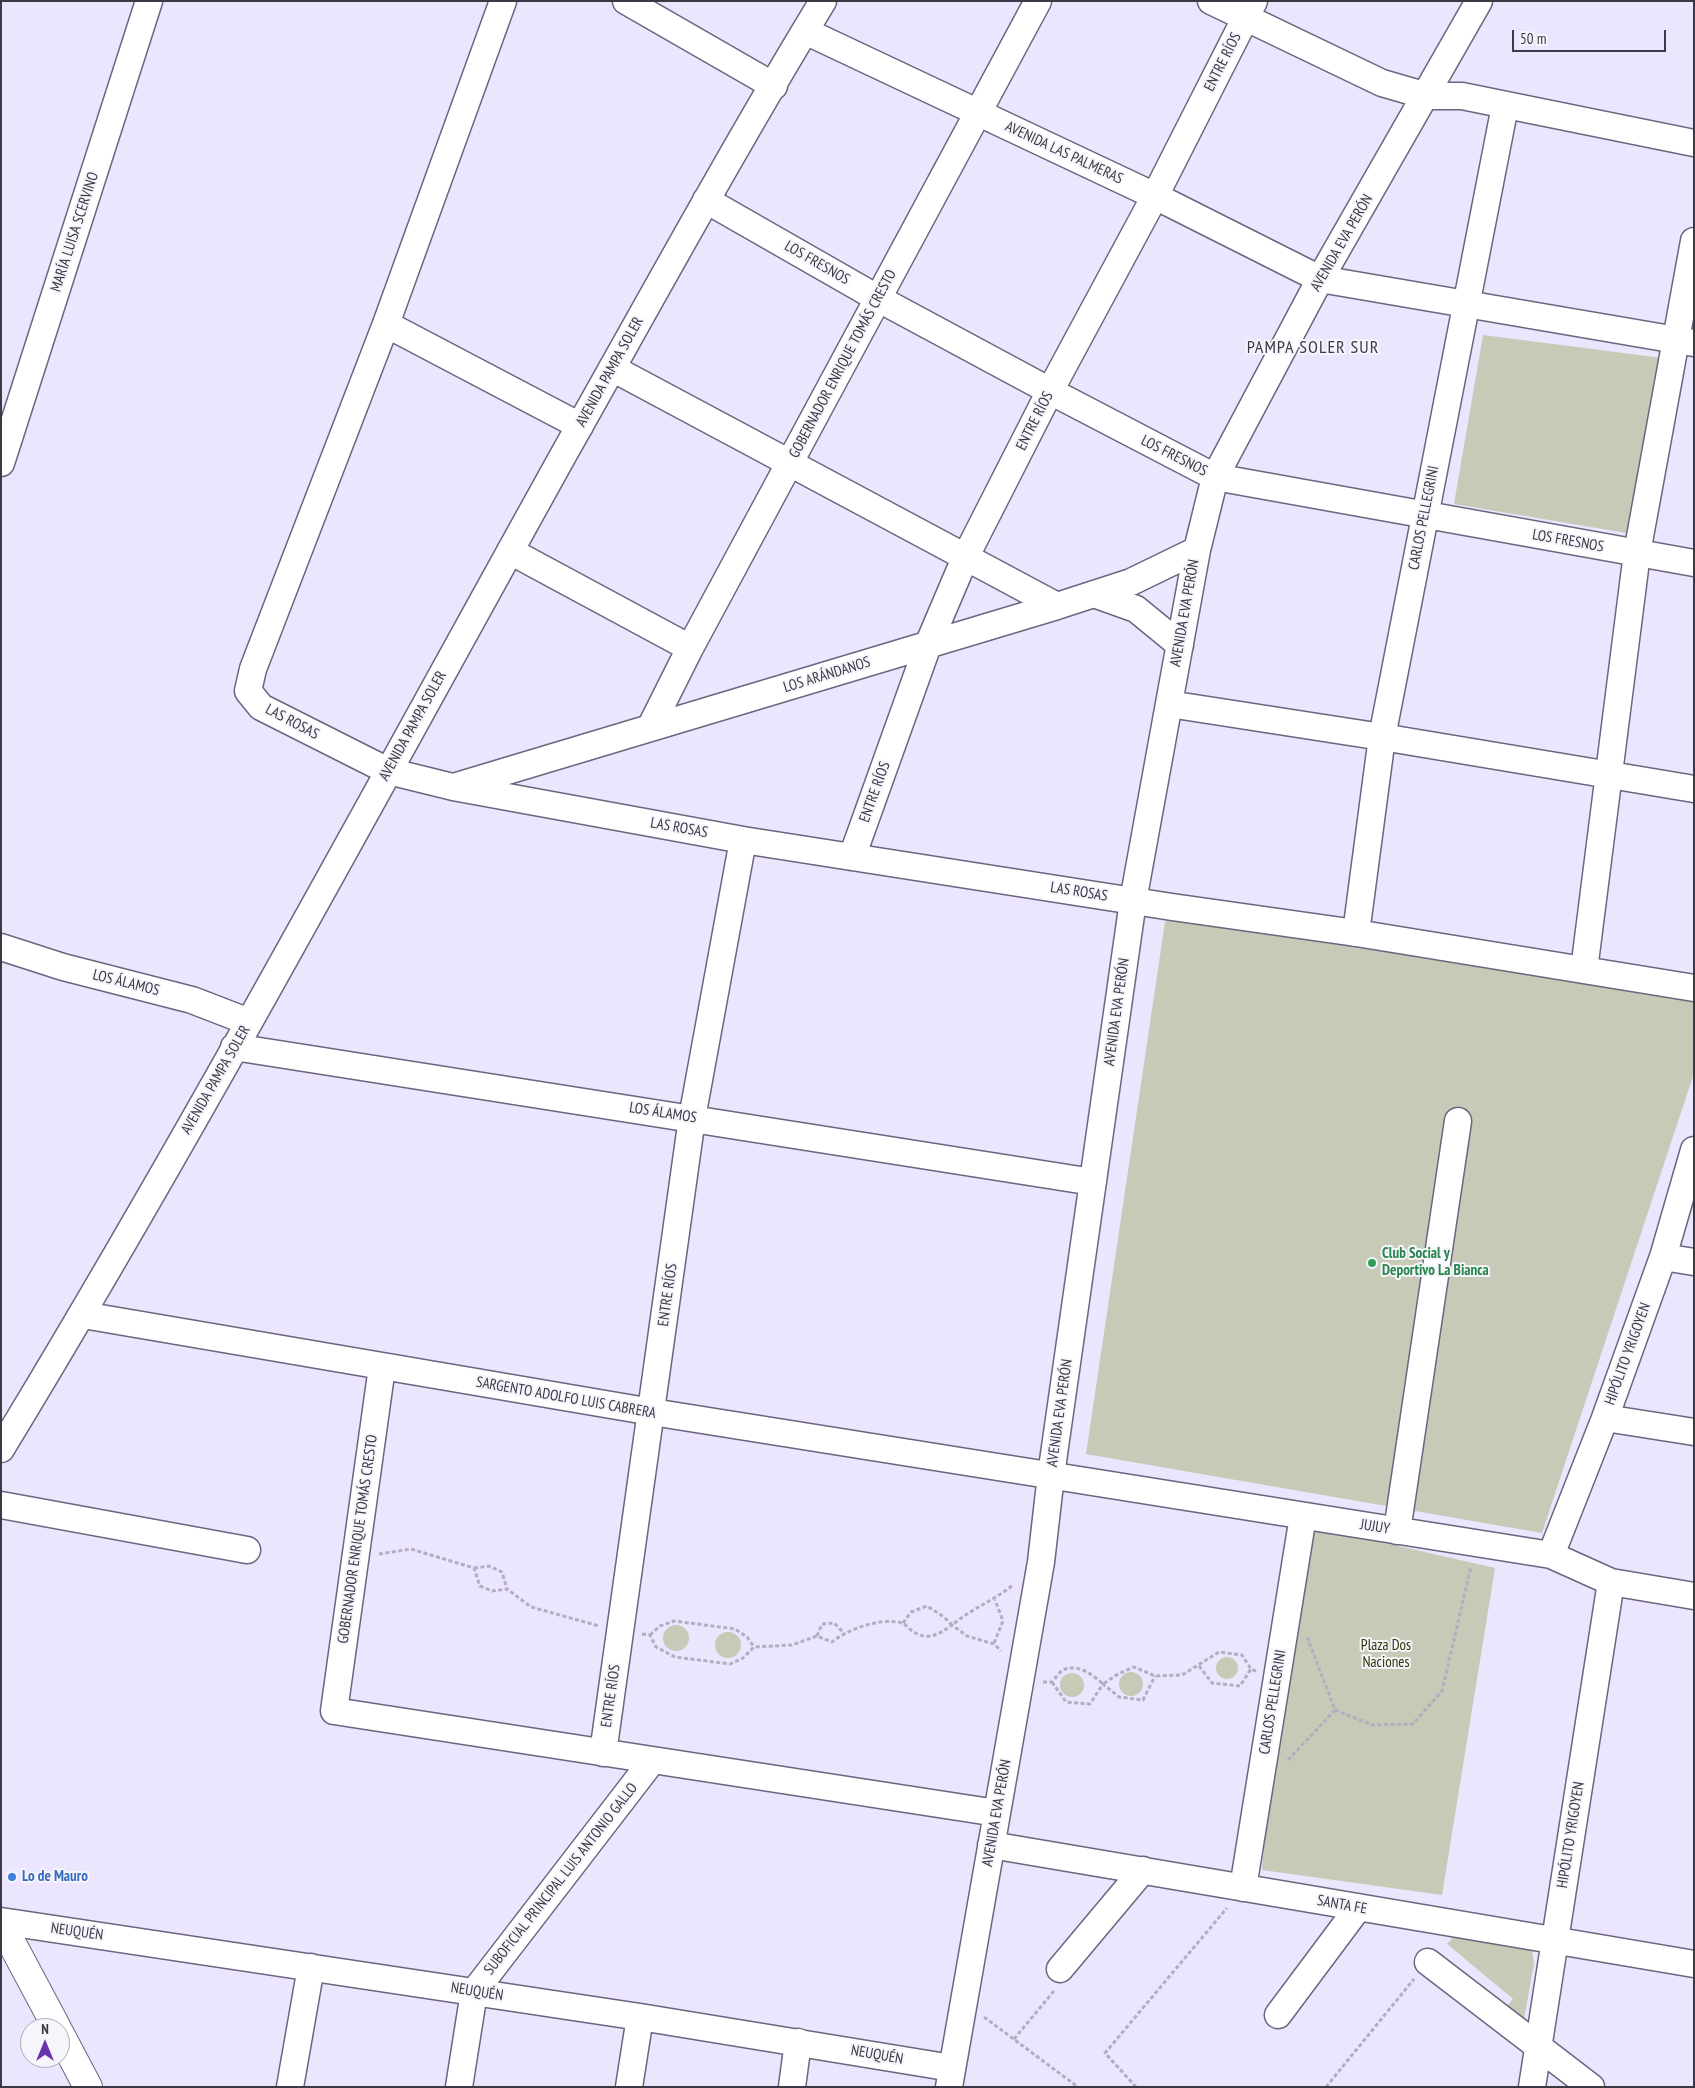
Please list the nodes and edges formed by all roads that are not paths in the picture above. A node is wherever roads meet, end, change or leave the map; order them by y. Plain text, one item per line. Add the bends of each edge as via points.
1 (149, 1) edge
2 (503, 1) edge
3 (823, 1) edge
4 (1038, 1) edge
5 (1211, 1) edge
6 (1479, 1) edge
7 (633, 3) edge
8 (1250, 10) edge
9 (805, 31) junction
10 (774, 86) junction
11 (1426, 96) junction
12 (1505, 106) junction
13 (978, 113) junction
14 (1694, 143) edge
15 (1155, 196) junction
16 (706, 200) junction
17 (1694, 241) edge
18 (1320, 279) junction
19 (879, 299) junction
20 (1465, 305) junction
21 (386, 324) junction
22 (1686, 342) edge
23 (612, 368) junction
24 (1050, 391) junction
25 (580, 426) junction
26 (1, 463) edge
27 (790, 463) junction
28 (1215, 477) junction
29 (1424, 515) junction
30 (1196, 550) junction
31 (510, 551) junction
32 (1637, 553) junction
33 (965, 558) junction
34 (1694, 563) edge
35 (1094, 594) junction
36 (1057, 606) junction
37 (928, 645) junction
38 (1180, 645) junction
39 (690, 648) junction
40 (1169, 704) junction
41 (650, 728) junction
42 (1382, 736) junction
43 (388, 771) junction
44 (1608, 775) junction
45 (453, 787) junction
46 (1694, 789) edge
47 (743, 840) junction
48 (852, 857) junction
49 (1133, 901) junction
50 (1356, 933) junction
51 (1, 947) edge
52 (1584, 970) junction
53 (1694, 988) edge
54 (249, 1022) junction
55 (234, 1047) junction
56 (692, 1118) junction
57 (1458, 1121) dead end
58 (1694, 1150) edge
59 (1093, 1182) junction
60 (1663, 1258) junction
61 (1694, 1262) edge
62 (83, 1315) junction
63 (382, 1367) junction
64 (652, 1412) junction
65 (1605, 1418) junction
66 (1694, 1432) edge
67 (1, 1449) edge
68 (1051, 1475) junction
69 (1, 1505) edge
70 (1303, 1516) junction
71 (1397, 1531) junction
72 (247, 1550) dead end
73 (1551, 1555) junction
74 (1611, 1582) junction
75 (1694, 1596) edge
76 (603, 1753) junction
77 (652, 1761) junction
78 (997, 1813) junction
79 (992, 1845) junction
80 (1143, 1870) junction
81 (1243, 1888) junction
82 (1358, 1908) junction
83 (1, 1922) edge
84 (1554, 1942) junction
85 (1660, 1958) junction
86 (1428, 1962) road end
87 (1694, 1964) edge
88 (311, 1967) junction
89 (1060, 1969) road end
90 (1694, 1984) edge
91 (474, 1992) junction
92 (1278, 2015) dead end
93 (640, 2017) junction
94 (52, 2018) edge
95 (798, 2042) junction
96 (1539, 2045) junction
97 (70, 2053) edge
98 (951, 2077) edge
99 (88, 2087) edge
100 (290, 2087) edge
101 (459, 2087) edge
102 (629, 2087) edge
103 (792, 2087) edge
104 (1532, 2087) edge
105 (1591, 2087) edge

1 - 26 street, MARÍA LUISA SCERVINO
2 - 21 street
3 - 9 street, AVENIDA PAMPA SOLER
4 - 13 street, GOBERNADOR ENRIQUE TOMÁS CRESTO
5 - 8 street
6 - 11 street, AVENIDA EVA PERÓN
7 - 10 street
8 - 11 street via 1382,83
8 - 15 street, ENTRE RÍOS
9 - 10 street, AVENIDA PAMPA SOLER
9 - 13 street, AVENIDA LAS PALMERAS
10 - 16 street, AVENIDA PAMPA SOLER
11 - 12 street via 1462,96
11 - 18 street, AVENIDA EVA PERÓN
12 - 14 street
12 - 20 street, CARLOS PELLEGRINI
13 - 15 street, AVENIDA LAS PALMERAS
13 - 19 street, GOBERNADOR ENRIQUE TOMÁS CRESTO
15 - 18 street, AVENIDA LAS PALMERAS
15 - 24 street, ENTRE RÍOS
16 - 19 street, LOS FRESNOS
16 - 23 street, AVENIDA PAMPA SOLER
17 - 22 street
18 - 20 street, AVENIDA LAS PALMERAS
18 - 28 street, AVENIDA EVA PERÓN
19 - 24 street, LOS FRESNOS
19 - 27 street, GOBERNADOR ENRIQUE TOMÁS CRESTO
20 - 22 street, AVENIDA LAS PALMERAS
20 - 29 street, CARLOS PELLEGRINI
21 - 25 street
21 - 43 street, LAS ROSAS via 253,669 248,691 261,707
22 - 32 street
23 - 25 street, AVENIDA PAMPA SOLER
23 - 27 street
24 - 28 street, LOS FRESNOS
24 - 33 street, ENTRE RÍOS
25 - 31 street, AVENIDA PAMPA SOLER
27 - 33 street
27 - 39 street, GOBERNADOR ENRIQUE TOMÁS CRESTO
28 - 29 street, LOS FRESNOS
28 - 30 street, AVENIDA EVA PERÓN
29 - 32 street, LOS FRESNOS
29 - 42 street, CARLOS PELLEGRINI
30 - 35 street, LOS ARÁNDANOS via 1131,582
30 - 38 street, AVENIDA EVA PERÓN
31 - 39 street
31 - 43 street, AVENIDA PAMPA SOLER
32 - 34 street, LOS FRESNOS
32 - 44 street
33 - 36 street
33 - 37 street, ENTRE RÍOS
35 - 36 street, LOS ARÁNDANOS
35 - 38 street via 1136,609
36 - 37 street, LOS ARÁNDANOS
37 - 41 street, LOS ARÁNDANOS
37 - 48 street, ENTRE RÍOS
38 - 40 street, AVENIDA EVA PERÓN
39 - 41 street, GOBERNADOR ENRIQUE TOMÁS CRESTO
40 - 42 street
40 - 49 street, AVENIDA EVA PERÓN
41 - 45 street, LOS ARÁNDANOS
42 - 44 street
42 - 50 street, CARLOS PELLEGRINI
43 - 45 street, LAS ROSAS
43 - 54 street, AVENIDA PAMPA SOLER
44 - 46 street
44 - 52 street
45 - 47 street, LAS ROSAS
47 - 48 street, LAS ROSAS
47 - 56 street, ENTRE RÍOS
48 - 49 street, LAS ROSAS
49 - 50 street, LAS ROSAS
49 - 59 street, AVENIDA EVA PERÓN
50 - 52 street, LAS ROSAS
51 - 54 street, LOS ÁLAMOS via 63,967 192,1000
52 - 53 street, LAS ROSAS
54 - 55 street, AVENIDA PAMPA SOLER
55 - 56 street, LOS ÁLAMOS
55 - 62 street, AVENIDA PAMPA SOLER
56 - 59 street, LOS ÁLAMOS
56 - 64 street, ENTRE RÍOS
57 - 71 street
58 - 60 street, HIPÓLITO YRIGOYEN
59 - 68 street, AVENIDA EVA PERÓN
60 - 61 street
60 - 65 street, HIPÓLITO YRIGOYEN
62 - 63 street, SARGENTO ADOLFO LUIS CABRERA
62 - 67 street, AVENIDA PAMPA SOLER
63 - 64 street, SARGENTO ADOLFO LUIS CABRERA
63 - 76 street, GOBERNADOR ENRIQUE TOMÁS CRESTO via 334,1712
64 - 68 street, SARGENTO ADOLFO LUIS CABRERA
64 - 76 street, ENTRE RÍOS
65 - 66 street
65 - 73 street, HIPÓLITO YRIGOYEN
68 - 70 street, JUJUY
68 - 78 street, AVENIDA EVA PERÓN via 1041,1562
69 - 72 street
70 - 71 street, JUJUY
70 - 81 street, CARLOS PELLEGRINI
71 - 73 street, JUJUY
73 - 74 street, JUJUY
74 - 75 street, JUJUY
74 - 84 street, HIPÓLITO YRIGOYEN
76 - 77 street
77 - 78 street
77 - 91 street, SUBOFICIAL PRINCIPAL LUIS ANTONIO GALLO
78 - 79 street, AVENIDA EVA PERÓN
79 - 80 street, SANTA FE
79 - 98 street, AVENIDA EVA PERÓN
80 - 81 street, SANTA FE
80 - 89 street
81 - 82 street, SANTA FE
82 - 84 street, SANTA FE
82 - 92 street
83 - 88 street, NEUQUÉN
83 - 94 main road
84 - 85 street, SANTA FE
84 - 96 street, HIPÓLITO YRIGOYEN
85 - 87 street, SANTA FE
85 - 90 street
86 - 96 street
88 - 91 street, NEUQUÉN
88 - 100 street
91 - 93 street, NEUQUÉN
91 - 101 street, SUBOFICIAL PRINCIPAL LUIS ANTONIO GALLO
93 - 95 street, NEUQUÉN
93 - 102 street
95 - 98 street, NEUQUÉN
95 - 103 street
96 - 104 street, HIPÓLITO YRIGOYEN
96 - 105 street
97 - 99 main road

